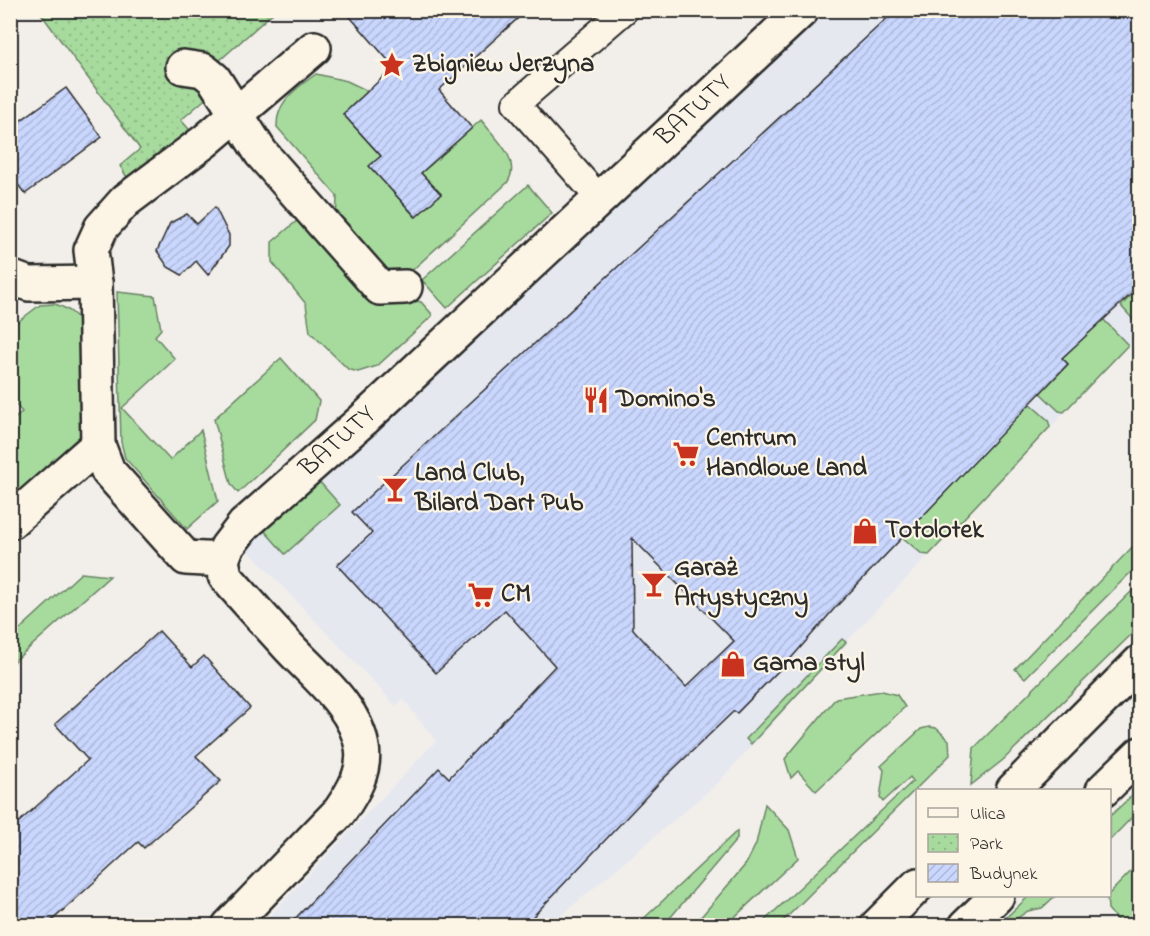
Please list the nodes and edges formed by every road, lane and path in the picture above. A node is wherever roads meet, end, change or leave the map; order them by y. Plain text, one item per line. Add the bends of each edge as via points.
1 (625, 10) edge
2 (802, 10) edge
3 (314, 48) dead end
4 (183, 67) dead end
5 (238, 114) junction
6 (599, 198) junction
7 (10, 277) edge
8 (95, 283) junction
9 (405, 287) dead end
10 (98, 445) junction
11 (10, 522) edge
12 (222, 560) junction
13 (1140, 662) edge
14 (1140, 754) edge
15 (1014, 789) edge
16 (1104, 789) edge
17 (916, 887) edge
18 (996, 897) edge
19 (228, 926) edge
20 (877, 926) edge
21 (966, 926) edge

1 - 6 lane via 516,104
2 - 6 street, BATUTY
3 - 5 street
4 - 5 street via 208,73
5 - 8 street via 125,201 101,228 91,250
5 - 9 street via 261,153 380,288
6 - 12 street, BATUTY via 363,420 244,525
7 - 8 street via 29,284
8 - 10 street
10 - 11 street
10 - 12 street via 108,471 186,558
12 - 19 street via 225,576 342,704 362,749 354,791 340,811
13 - 15 street
14 - 16 street
17 - 20 street
18 - 21 street

